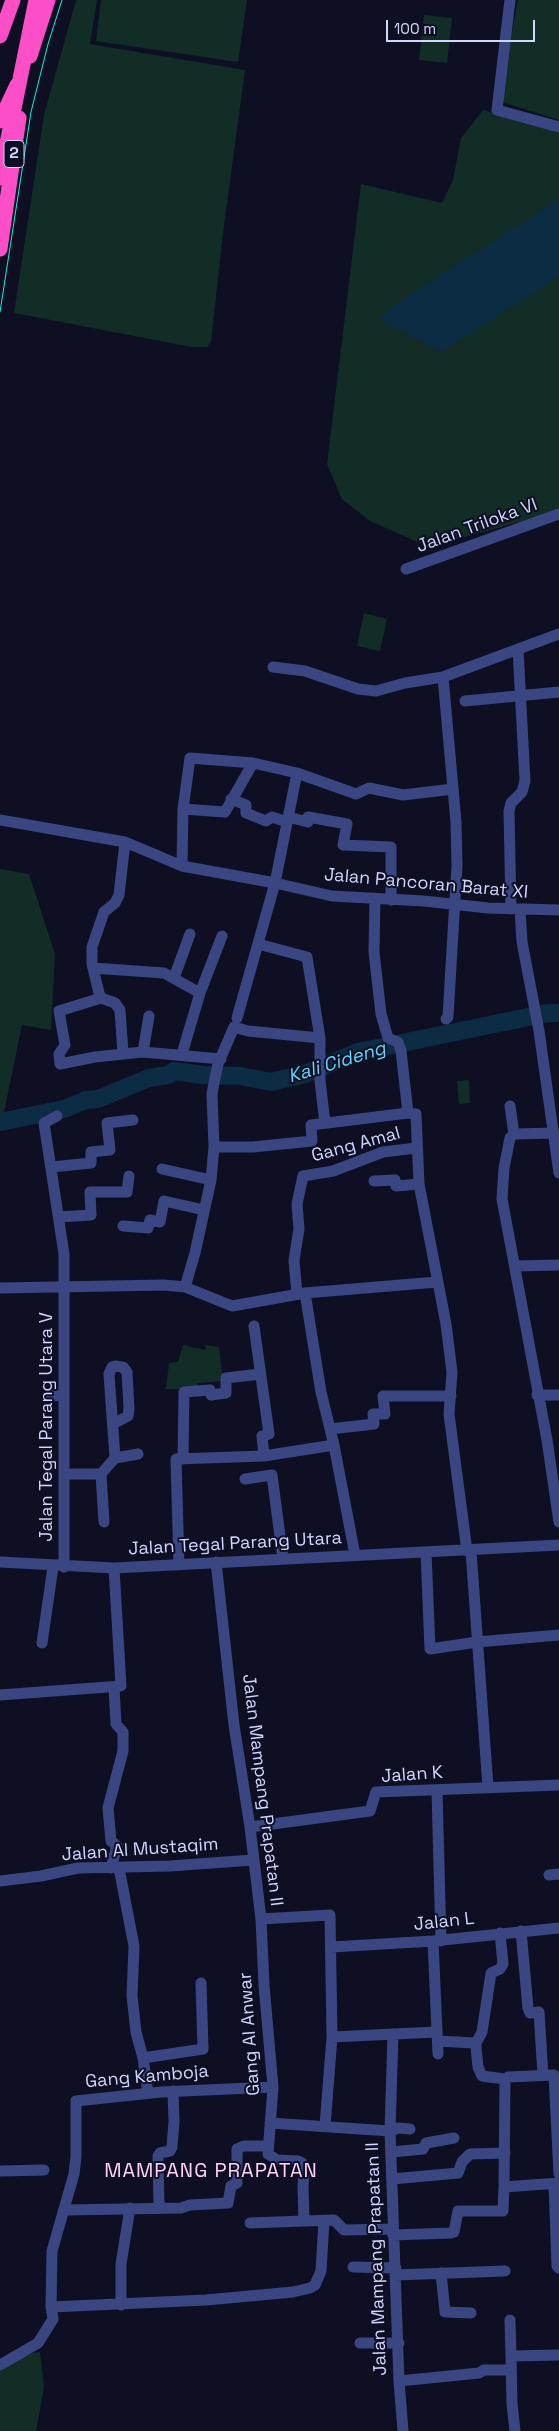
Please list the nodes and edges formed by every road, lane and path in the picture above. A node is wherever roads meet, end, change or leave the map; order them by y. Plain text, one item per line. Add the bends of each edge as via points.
1 (13, 0) edge
2 (36, 0) edge
3 (48, 0) edge
4 (510, 0) edge
5 (0, 36) edge
6 (29, 59) junction
7 (0, 121) edge
8 (559, 127) edge
9 (0, 178) edge
10 (0, 249) edge
11 (559, 514) edge
12 (406, 569) dead end
13 (559, 634) edge
14 (518, 649) junction
15 (273, 667) dead end
16 (443, 677) junction
17 (559, 692) edge
18 (522, 695) junction
19 (465, 701) dead end
20 (253, 763) junction
21 (297, 773) junction
22 (453, 789) junction
23 (231, 799) junction
24 (183, 808) junction
25 (0, 820) edge
26 (288, 820) junction
27 (125, 842) junction
28 (182, 866) junction
29 (275, 883) junction
30 (375, 900) junction
31 (391, 900) junction
32 (456, 905) junction
33 (516, 910) junction
34 (559, 910) edge
35 (190, 934) dead end
36 (222, 936) dead end
37 (258, 944) junction
38 (93, 968) junction
39 (174, 978) junction
40 (200, 993) junction
41 (102, 998) junction
42 (149, 1016) dead end
43 (446, 1020) dead end
44 (236, 1023) junction
45 (320, 1038) junction
46 (142, 1052) junction
47 (122, 1053) junction
48 (182, 1054) junction
49 (220, 1061) junction
50 (510, 1106) dead end
51 (408, 1113) junction
52 (57, 1116) dead end
53 (133, 1120) dead end
54 (325, 1123) junction
55 (514, 1134) junction
56 (556, 1139) edge
57 (214, 1147) junction
58 (416, 1148) junction
59 (52, 1167) junction
60 (162, 1169) dead end
61 (559, 1174) edge
62 (129, 1176) dead end
63 (211, 1180) junction
64 (374, 1181) dead end
65 (418, 1184) junction
66 (204, 1210) junction
67 (59, 1217) junction
68 (123, 1226) dead end
69 (559, 1265) edge
70 (515, 1266) junction
71 (437, 1282) junction
72 (185, 1287) junction
73 (0, 1288) edge
74 (64, 1288) junction
75 (301, 1293) junction
76 (254, 1326) dead end
77 (260, 1374) junction
78 (50, 1395) dead end
79 (537, 1395) junction
80 (64, 1396) junction
81 (451, 1396) junction
82 (559, 1396) edge
83 (113, 1424) dead end
84 (330, 1429) junction
85 (334, 1445) junction
86 (138, 1454) dead end
87 (264, 1456) junction
88 (115, 1458) junction
89 (183, 1459) junction
90 (66, 1474) junction
91 (101, 1474) junction
92 (245, 1479) dead end
93 (104, 1522) dead end
94 (559, 1522) edge
95 (559, 1545) edge
96 (469, 1551) junction
97 (426, 1552) junction
98 (355, 1555) junction
99 (283, 1559) junction
100 (0, 1562) edge
101 (216, 1562) junction
102 (179, 1565) junction
103 (59, 1567) junction
104 (114, 1568) junction
105 (559, 1635) edge
106 (42, 1642) dead end
107 (477, 1642) junction
108 (114, 1687) junction
109 (0, 1697) edge
110 (559, 1785) edge
111 (488, 1787) junction
112 (437, 1791) junction
113 (250, 1827) junction
114 (253, 1860) junction
115 (115, 1868) junction
116 (0, 1881) edge
117 (261, 1918) junction
118 (559, 1928) edge
119 (520, 1931) junction
120 (500, 1933) junction
121 (437, 1941) junction
122 (332, 1947) junction
123 (201, 1982) dead end
124 (393, 2034) junction
125 (437, 2036) junction
126 (332, 2037) junction
127 (475, 2045) junction
128 (438, 2054) dead end
129 (143, 2058) junction
130 (548, 2075) junction
131 (505, 2079) junction
132 (273, 2087) junction
133 (173, 2091) junction
134 (148, 2093) junction
135 (270, 2123) junction
136 (325, 2126) junction
137 (410, 2128) dead end
138 (390, 2131) junction
139 (454, 2138) dead end
140 (268, 2146) junction
141 (392, 2152) junction
142 (505, 2153) junction
143 (44, 2170) dead end
144 (0, 2171) edge
145 (392, 2179) junction
146 (557, 2180) edge
147 (504, 2187) junction
148 (130, 2208) junction
149 (159, 2208) junction
150 (65, 2210) junction
151 (324, 2220) junction
152 (304, 2221) junction
153 (250, 2223) dead end
154 (393, 2232) junction
155 (353, 2267) dead end
156 (559, 2268) edge
157 (396, 2271) junction
158 (505, 2271) dead end
159 (441, 2273) junction
160 (121, 2305) junction
161 (50, 2306) junction
162 (471, 2313) dead end
163 (510, 2320) dead end
164 (360, 2343) dead end
165 (399, 2343) junction
166 (559, 2355) edge
167 (511, 2356) junction
168 (0, 2365) edge
169 (511, 2370) junction
170 (399, 2382) junction
171 (403, 2431) edge
172 (515, 2431) edge

1 - 5 highway
2 - 9 highway, 2, bridge
3 - 6 highway, 2
4 - 8 street via 497,110
6 - 7 highway
6 - 10 highway, 2
11 - 12 street, Jalan Triloka VI
13 - 14 street
14 - 16 street
14 - 18 street
15 - 16 street via 326,676 376,691
16 - 22 street
17 - 18 street
18 - 19 street
18 - 33 street via 525,781 522,792 510,803 509,811
20 - 21 street
20 - 23 street
20 - 24 street via 190,758
21 - 22 street via 356,794 368,788 403,795
21 - 26 street
22 - 32 street
23 - 24 street via 224,813
23 - 26 street via 246,805 246,813 266,821 272,817
24 - 28 street
25 - 27 street, Jalan Pancoran Barat XI
26 - 29 street
26 - 31 street via 308,822 308,817 347,824 343,845 391,847
27 - 28 street, Jalan Pancoran Barat XI
27 - 38 street via 119,895 115,904 104,912 98,925 92,947
28 - 29 street, Jalan Pancoran Barat XI
29 - 30 street, Jalan Pancoran Barat XI via 332,896
29 - 37 street
30 - 31 street, Jalan Pancoran Barat XI
30 - 51 street via 374,952 381,1014 388,1038 400,1047
31 - 32 street, Jalan Pancoran Barat XI
32 - 33 street, Jalan Pancoran Barat XI
32 - 43 street
33 - 34 street, Jalan Pancoran Barat XI
33 - 56 street
35 - 39 street
36 - 40 street
37 - 44 street
37 - 45 street via 306,957
38 - 39 street via 151,970
38 - 41 street
39 - 40 street
40 - 48 street
41 - 47 street via 115,1003 120,1010
41 - 47 street via 59,1011 65,1045 58,1054 60,1064
42 - 46 street
44 - 45 street via 261,1033
44 - 49 street
45 - 54 street via 320,1081
46 - 47 street
46 - 48 street
48 - 49 street
49 - 57 street via 212,1094
50 - 55 street
51 - 54 street
51 - 58 street via 416,1114
52 - 59 street, Jalan Tegal Parang Utara V via 44,1123
53 - 59 street via 106,1123 110,1150 91,1152 91,1163
54 - 57 street via 311,1125 312,1141
55 - 56 street
55 - 70 street via 510,1138 502,1194
56 - 61 street
57 - 63 street
58 - 65 street
58 - 75 street, Gang Amal via 383,1152 334,1171 304,1176 298,1204 299,1229 294,1260
59 - 67 street, Jalan Tegal Parang Utara V
60 - 63 street
62 - 67 street via 127,1192 90,1192 91,1215
63 - 66 street
64 - 65 street via 395,1180 396,1186
65 - 71 street
66 - 68 street via 164,1201 160,1222 150,1220 148,1228
66 - 72 street
67 - 74 street, Jalan Tegal Parang Utara V
69 - 70 street
70 - 79 street
71 - 75 street
71 - 81 street via 452,1372
72 - 74 street
72 - 75 street via 232,1306
73 - 74 street
74 - 80 street, Jalan Tegal Parang Utara V
75 - 84 street
76 - 77 street
77 - 87 street via 269,1434 262,1436
77 - 89 street via 226,1378 226,1394 211,1395 210,1390 184,1392
78 - 80 street
79 - 82 street
79 - 94 street
80 - 90 street, Jalan Tegal Parang Utara V
81 - 84 street via 383,1396 385,1414 373,1414 374,1424
81 - 96 street via 449,1414
83 - 88 street
84 - 85 street
85 - 87 street
85 - 98 street
86 - 88 street
87 - 89 street
88 - 91 street
89 - 102 street via 176,1460
90 - 91 street
90 - 103 street, Jalan Tegal Parang Utara V
91 - 93 street
92 - 99 street via 272,1474
95 - 96 street, Jalan Tegal Parang Utara
96 - 97 street, Jalan Tegal Parang Utara
96 - 107 street
97 - 98 street, Jalan Tegal Parang Utara
97 - 107 street via 430,1649
98 - 99 street, Jalan Tegal Parang Utara
99 - 101 street, Jalan Tegal Parang Utara
100 - 103 street, Jalan Tegal Parang Utara
101 - 102 street, Jalan Tegal Parang Utara
101 - 113 street, Jalan Mampang Prapatan II via 234,1726
102 - 104 street, Jalan Tegal Parang Utara
103 - 104 street, Jalan Tegal Parang Utara
103 - 106 street, Jalan Tegal Parang Utara V
104 - 108 street via 121,1686
105 - 107 street
107 - 111 street
108 - 109 street
108 - 115 street via 116,1724 122,1732 123,1751 108,1808 111,1841 117,1846
110 - 111 street, Jalan K
111 - 112 street, Jalan K
112 - 113 street, Jalan K via 376,1792 370,1811
112 - 121 street
113 - 114 street, Jalan Mampang Prapatan II
114 - 115 street, Jalan Al Mustaqim
114 - 117 street, Jalan Mampang Prapatan II
115 - 116 street, Jalan Al Mustaqim via 78,1868
115 - 129 street via 134,1946 132,1996
117 - 122 street, Jalan Mampang Prapatan II via 330,1915
117 - 132 street, Gang Al Anwar
118 - 119 street, Jalan L
119 - 120 street, Jalan L
119 - 130 street via 528,2008 530,2013 540,2012
120 - 121 street, Jalan L
120 - 127 street via 503,1964 491,1973 482,2032
121 - 122 street, Jalan L
121 - 125 street
122 - 126 street, Jalan Mampang Prapatan II
123 - 129 street via 202,2049
124 - 125 street
124 - 126 street
124 - 138 street
125 - 127 street
125 - 128 street
126 - 136 street, Jalan Mampang Prapatan II
127 - 131 street via 482,2076
129 - 134 street
130 - 131 street
130 - 146 street
131 - 142 street
132 - 133 street, Gang Kamboja
132 - 135 street, Gang Al Anwar
133 - 134 street, Gang Kamboja
133 - 149 street via 172,2148 158,2156
134 - 150 street, Gang Kamboja via 76,2101 76,2157
135 - 136 street
135 - 140 street, Gang Al Anwar
136 - 138 street, Jalan Mampang Prapatan II
137 - 138 street
138 - 141 street, Jalan Mampang Prapatan II
139 - 141 street via 426,2143 423,2149
140 - 149 street via 237,2149 237,2183 231,2186 229,2202
140 - 152 street via 268,2154 272,2158 298,2161 304,2167
141 - 145 street, Jalan Mampang Prapatan II
142 - 145 street via 470,2154 458,2173
142 - 147 street
143 - 144 street
145 - 154 street, Jalan Mampang Prapatan II
146 - 147 street
146 - 156 street
147 - 154 street via 503,2211 458,2212 454,2232
148 - 149 street
148 - 150 street
148 - 160 street via 121,2264
150 - 161 street, Gang Kamboja via 52,2251
151 - 152 street
151 - 154 street via 334,2220 344,2230
151 - 160 street via 323,2257 315,2284 310,2288
152 - 153 street
154 - 157 street, Jalan Mampang Prapatan II
155 - 157 street
157 - 159 street
157 - 165 street, Jalan Mampang Prapatan II
158 - 159 street
159 - 162 street via 445,2312
160 - 161 street
161 - 168 street, Gang Kamboja via 53,2319 38,2343
163 - 167 street
164 - 165 street
165 - 170 street, Jalan Mampang Prapatan II
166 - 167 street
167 - 169 street
169 - 170 street via 484,2370
169 - 172 street
170 - 171 street, Jalan Mampang Prapatan II

